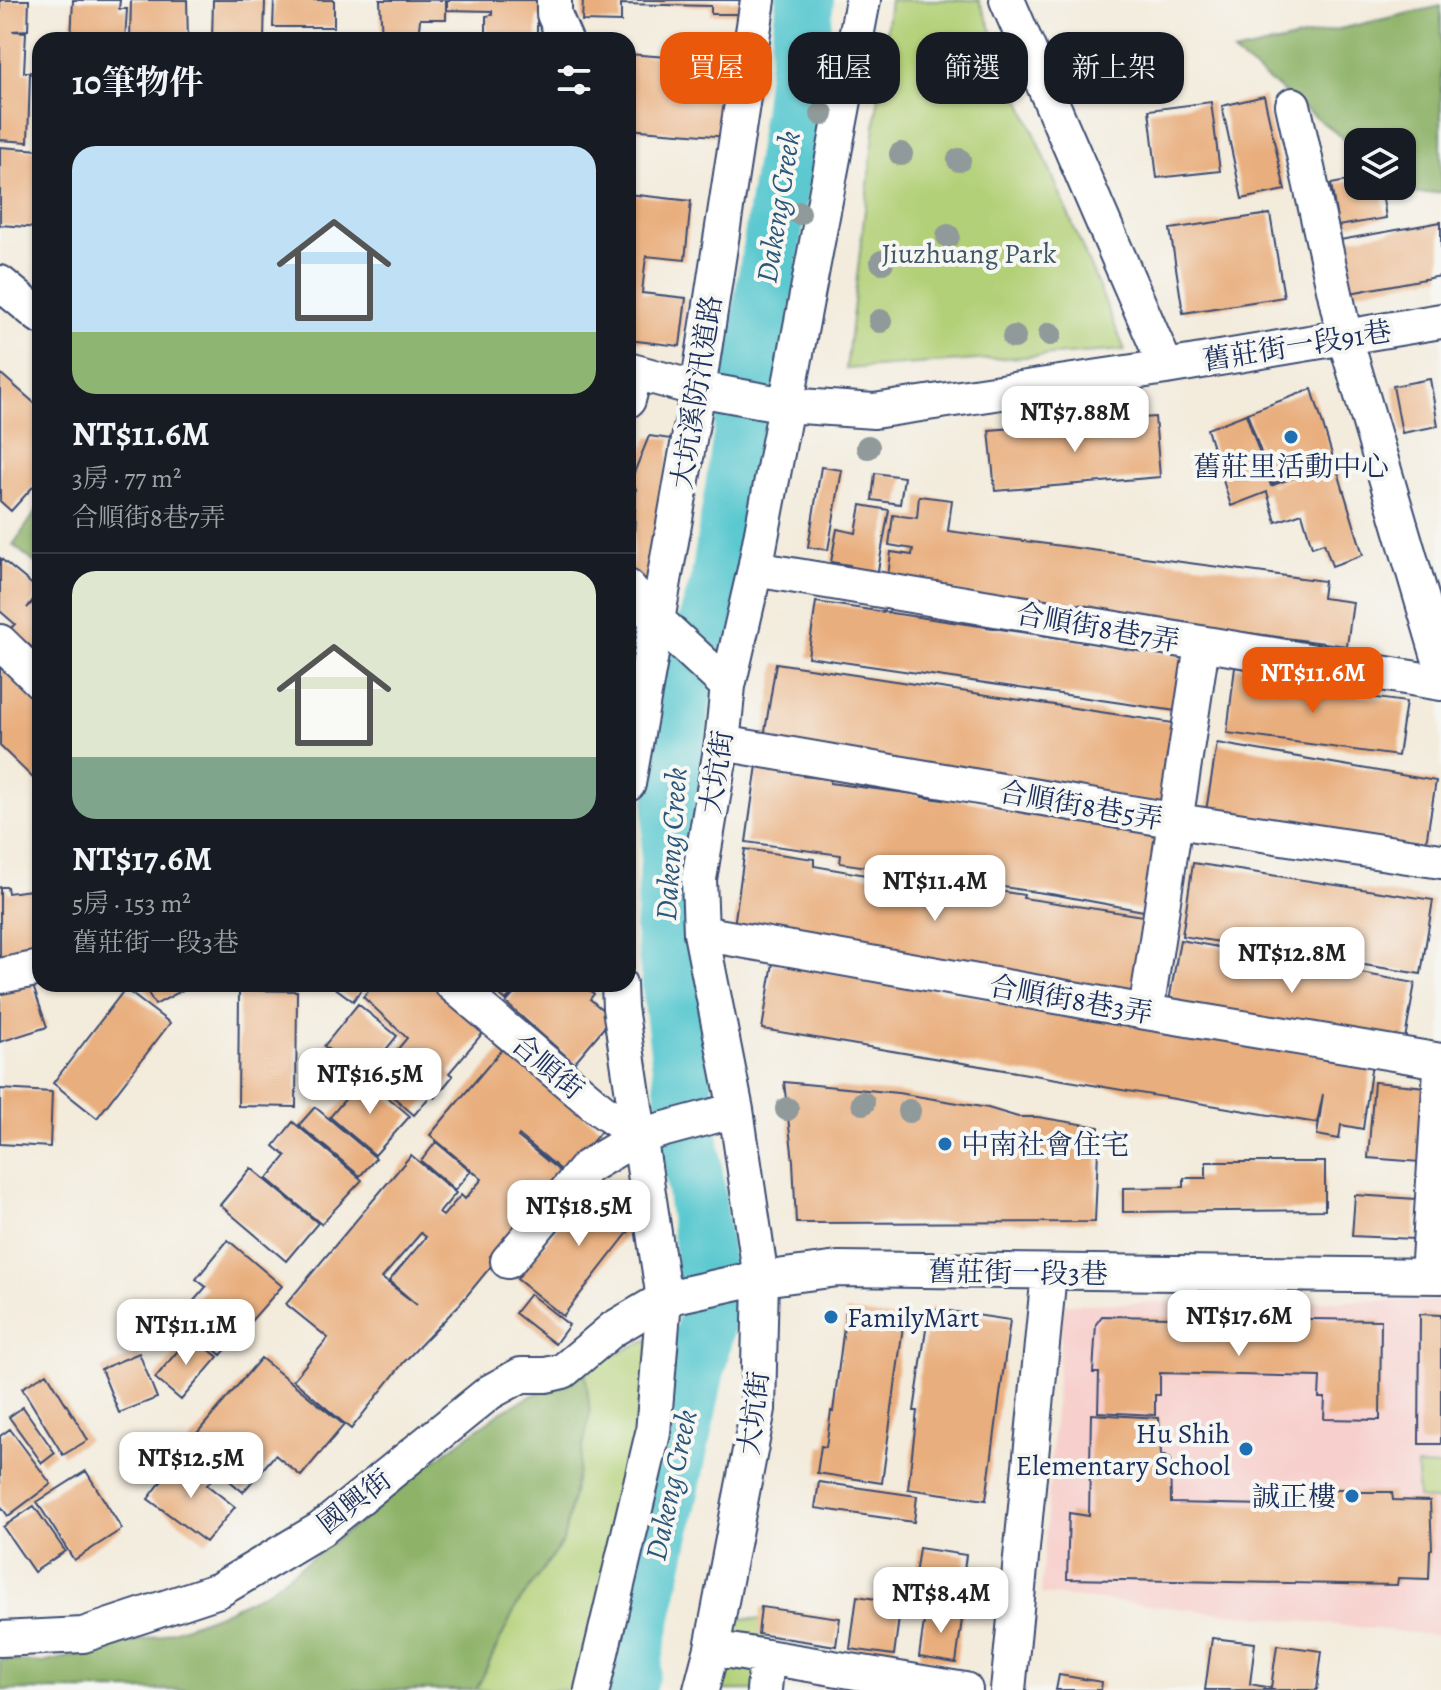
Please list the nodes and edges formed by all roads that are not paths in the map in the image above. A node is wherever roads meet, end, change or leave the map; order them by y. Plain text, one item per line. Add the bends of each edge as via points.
1 (554, 0) edge
2 (758, 0) edge
3 (863, 0) edge
4 (1007, 0) edge
5 (562, 32) edge
6 (1293, 105) dead end
7 (0, 283) edge
8 (32, 309) edge
9 (1441, 321) edge
10 (1345, 338) junction
11 (1166, 367) junction
12 (636, 382) edge
13 (698, 389) junction
14 (780, 403) junction
15 (755, 569) junction
16 (636, 596) edge
17 (658, 621) junction
18 (0, 642) edge
19 (1202, 645) junction
20 (1441, 664) edge
21 (32, 673) edge
22 (1441, 683) edge
23 (728, 686) junction
24 (636, 741) edge
25 (722, 743) junction
26 (1177, 821) junction
27 (1441, 861) edge
28 (701, 933) junction
29 (32, 970) edge
30 (0, 976) edge
31 (461, 992) edge
32 (620, 992) edge
33 (1146, 1012) junction
34 (1441, 1061) edge
35 (1441, 1070) edge
36 (728, 1113) junction
37 (644, 1135) junction
38 (508, 1261) dead end
39 (1049, 1273) junction
40 (1435, 1276) edge
41 (750, 1281) junction
42 (670, 1298) junction
43 (0, 1639) edge
44 (712, 1648) junction
45 (766, 1674) edge
46 (845, 1680) edge
47 (592, 1690) edge
48 (701, 1690) edge
49 (965, 1690) edge
50 (1008, 1690) edge

1 - 5 street
2 - 13 street, 大坑溪防汛道路
3 - 14 street, 大坑街
4 - 11 street
6 - 10 street
7 - 8 street
9 - 10 street, 舊莊街一段91巷
10 - 11 street, 舊莊街一段91巷
10 - 20 street
11 - 14 street, 舊莊街一段91巷 via 874,411
12 - 13 street, 舊莊街一段91巷
13 - 14 street, 舊莊街一段91巷
13 - 17 street, 大坑溪防汛道路
14 - 15 street, 大坑街
15 - 19 street, 合順街8巷7弄
15 - 23 street, 大坑街
16 - 17 street
17 - 23 street
17 - 24 street, 大坑溪防汛道路
18 - 21 street
19 - 22 street, 合順街8巷7弄
19 - 26 street
23 - 25 street, 大坑街
25 - 26 street, 合順街8巷5弄
25 - 28 street, 大坑街 via 699,879
26 - 27 street, 合順街8巷5弄
26 - 33 street
28 - 33 street, 合順街8巷3弄
28 - 36 street, 大坑街
29 - 30 street
31 - 37 street, 合順街 via 600,1109
32 - 37 street
33 - 34 street, 合順街8巷3弄
35 - 40 street
36 - 37 street
36 - 41 street, 大坑街
37 - 38 street via 587,1167
37 - 42 street
39 - 40 street, 舊莊街一段3巷
39 - 41 street, 舊莊街一段3巷 via 838,1269
39 - 50 street
41 - 42 street, 舊莊街一段3巷
41 - 44 street, 大坑街 via 758,1409
42 - 43 street, 國興街 via 613,1329 563,1371 521,1375 490,1392 321,1529 219,1590 83,1635
42 - 47 street via 653,1433
44 - 45 street
44 - 48 street, 大坑街
45 - 46 street
46 - 49 street

